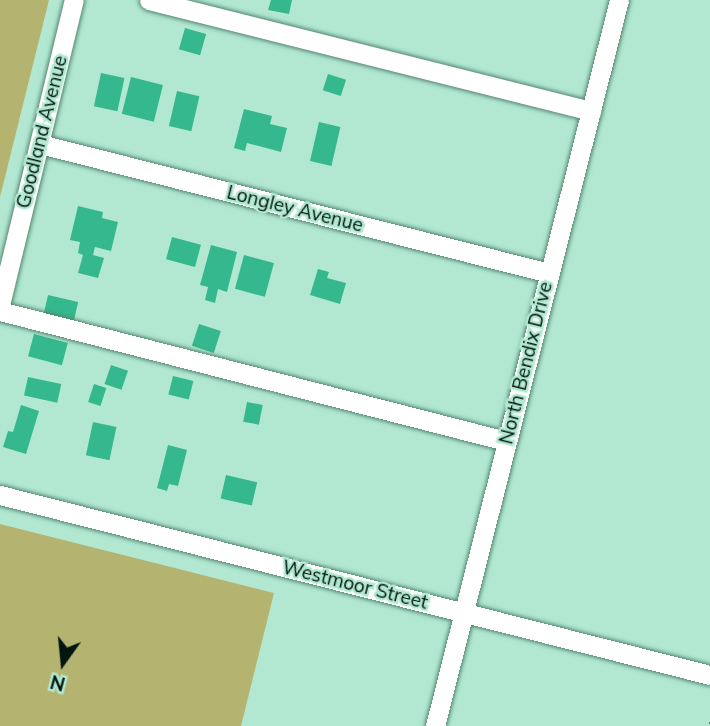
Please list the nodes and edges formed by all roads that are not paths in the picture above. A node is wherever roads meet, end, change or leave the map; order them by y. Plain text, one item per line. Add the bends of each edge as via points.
1 (74, 0) edge
2 (149, 0) edge
3 (619, 0) edge
4 (591, 111) junction
5 (40, 144) junction
6 (549, 273) junction
7 (0, 308) edge
8 (506, 441) junction
9 (0, 495) edge
10 (463, 612) junction
11 (710, 675) edge
12 (435, 726) edge

1 - 5 street, Goodland Avenue
2 - 4 street
3 - 4 street, North Bendix Drive
4 - 6 street, North Bendix Drive
5 - 6 street, Longley Avenue
5 - 7 street, Goodland Avenue
6 - 8 street, North Bendix Drive
7 - 8 street
8 - 10 street, North Bendix Drive
9 - 10 street, Westmoor Street
10 - 11 street, Westmoor Street
10 - 12 street, North Bendix Drive

